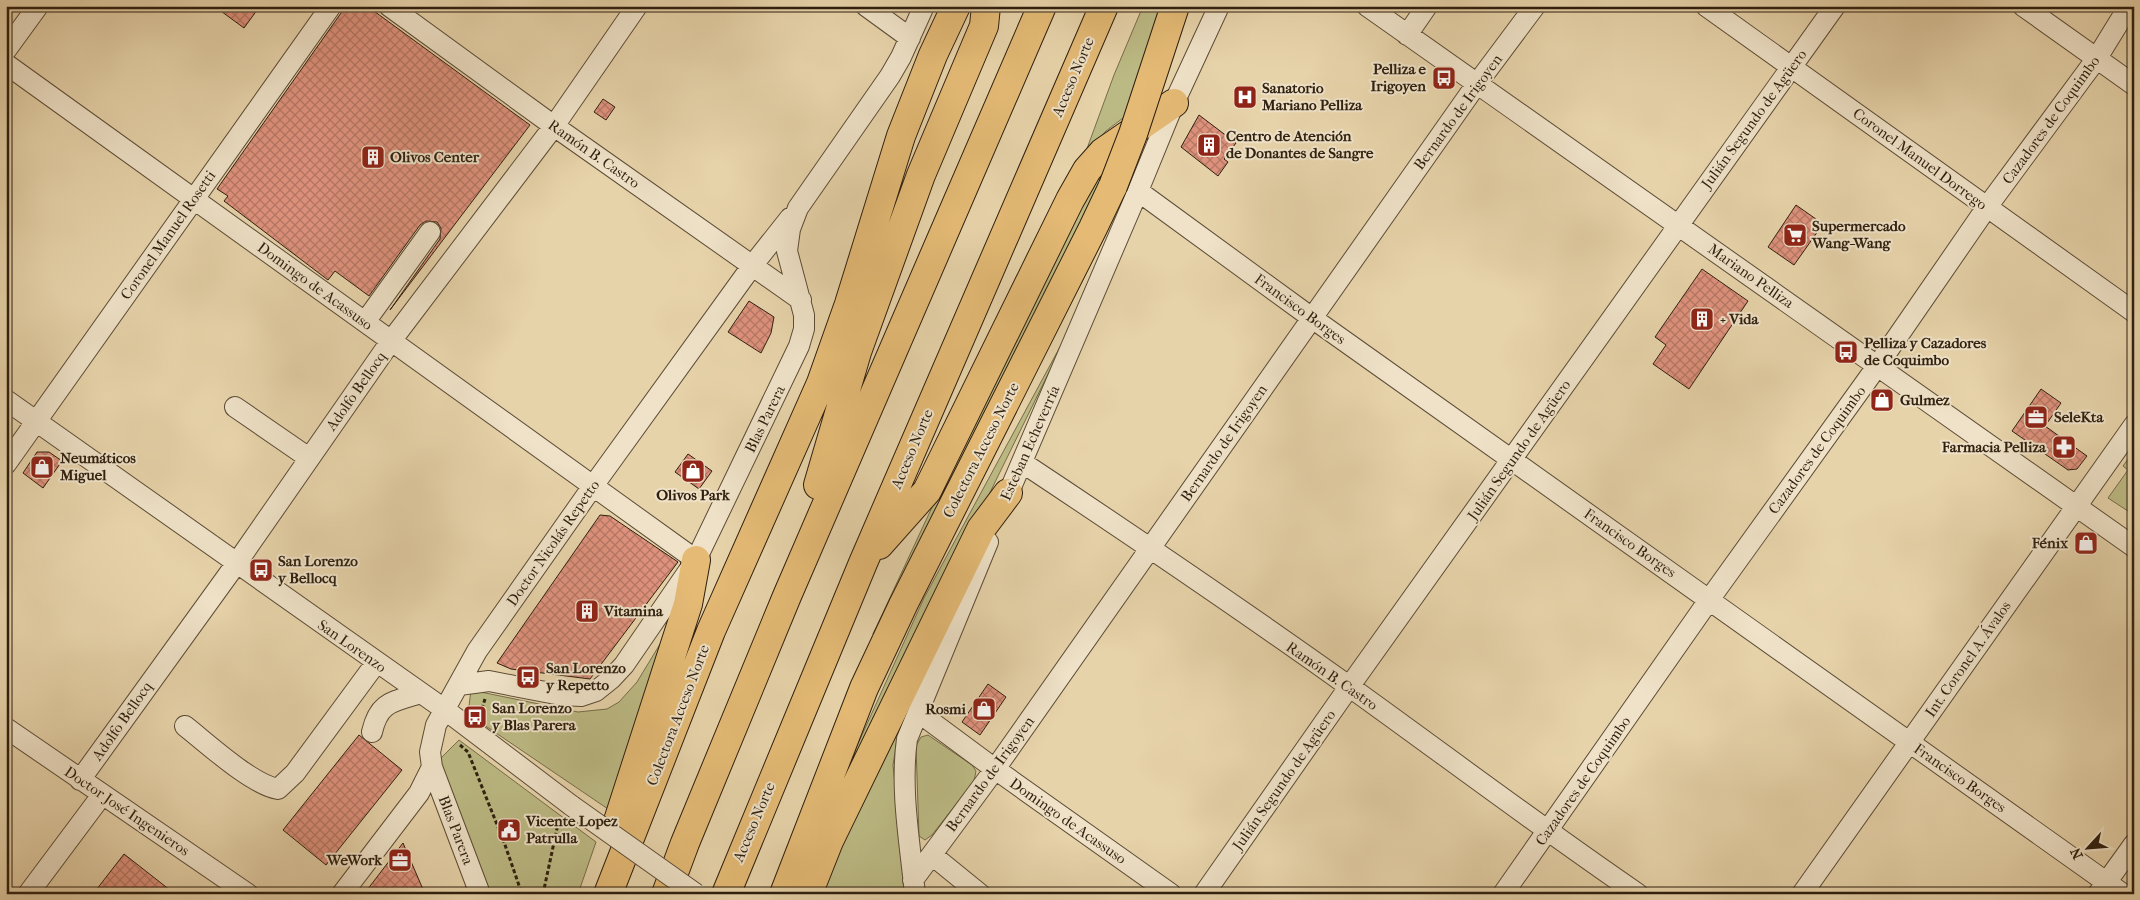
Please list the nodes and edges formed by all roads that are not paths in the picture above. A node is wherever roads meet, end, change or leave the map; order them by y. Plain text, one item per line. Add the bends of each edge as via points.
1 (38, 6) edge
2 (331, 6) edge
3 (389, 6) edge
4 (637, 6) edge
5 (866, 6) edge
6 (924, 6) edge
7 (956, 6) edge
8 (986, 6) edge
9 (1042, 6) edge
10 (1104, 6) edge
11 (1175, 6) edge
12 (1219, 6) edge
13 (1367, 6) edge
14 (1427, 6) edge
15 (1534, 6) edge
16 (1706, 6) edge
17 (1835, 6) edge
18 (2023, 6) edge
19 (2129, 6) edge
20 (1407, 35) junction
21 (910, 38) junction
22 (6, 50) edge
23 (2097, 58) junction
24 (6, 64) edge
25 (1792, 67) junction
26 (2134, 84) edge
27 (1476, 85) junction
28 (1174, 103) junction
29 (554, 126) junction
30 (1126, 188) junction
31 (194, 198) junction
32 (1987, 207) junction
33 (798, 208) junction
34 (1678, 224) junction
35 (430, 232) dead end
36 (752, 266) junction
37 (801, 300) junction
38 (2134, 312) edge
39 (1312, 318) junction
40 (365, 322) junction
41 (391, 341) junction
42 (1878, 365) junction
43 (6, 400) edge
44 (235, 407) dead end
45 (36, 422) junction
46 (2134, 425) edge
47 (309, 458) junction
48 (1512, 460) junction
49 (1023, 463) junction
50 (6, 464) edge
51 (592, 486) junction
52 (1008, 494) junction
53 (2076, 506) junction
54 (2134, 547) edge
55 (1150, 548) junction
56 (696, 560) junction
57 (863, 563) junction
58 (236, 564) junction
59 (786, 596) junction
60 (1710, 600) junction
61 (376, 663) junction
62 (459, 685) junction
63 (1349, 687) junction
64 (421, 693) junction
65 (444, 709) junction
66 (918, 712) junction
67 (184, 726) dead end
68 (6, 728) edge
69 (372, 732) dead end
70 (1910, 743) junction
71 (432, 767) junction
72 (994, 768) junction
73 (80, 780) junction
74 (102, 795) junction
75 (1548, 832) junction
76 (2134, 844) edge
77 (932, 855) junction
78 (914, 887) edge
79 (2102, 888) edge
80 (28, 894) edge
81 (248, 894) edge
82 (342, 894) edge
83 (480, 894) edge
84 (593, 894) edge
85 (608, 894) edge
86 (666, 894) edge
87 (696, 894) edge
88 (726, 894) edge
89 (784, 894) edge
90 (808, 894) edge
91 (980, 894) edge
92 (1171, 894) edge
93 (1204, 894) edge
94 (1503, 894) edge
95 (1638, 894) edge
96 (1802, 894) edge
97 (2123, 894) edge

1 - 22 street
2 - 31 street, Coronel Manuel Rosetti
3 - 29 street, Ramón B. Castro
4 - 29 street, Adolfo Bellocq
5 - 21 street
6 - 21 street, Blas Parera
7 - 85 highway, Colectora Acceso Norte via 901,136 821,383 711,631
8 - 59 highway via 984,26 922,175 857,352
9 - 59 highway
10 - 57 highway, Acceso Norte
11 - 30 highway, Colectora Acceso Norte, bridge via 1133,134
12 - 28 street, Esteban Echeverría
13 - 20 street, Mariano Pelliza
14 - 20 street
15 - 27 street, Bernardo de Irigoyen
16 - 25 street, Coronel Manuel Dorrego
17 - 25 street, Julián Segundo de Agüero
18 - 23 street
19 - 23 street, Cazadores de Coquimbo
20 - 27 street, Mariano Pelliza
21 - 33 street, Blas Parera via 890,76
23 - 26 street
23 - 32 street, Cazadores de Coquimbo
24 - 31 street, Domingo de Acassuso
25 - 32 street, Coronel Manuel Dorrego
25 - 34 street, Julián Segundo de Agüero
27 - 34 street, Mariano Pelliza
27 - 39 street, Bernardo de Irigoyen
28 - 30 street, Esteban Echeverría
28 - 57 highway via 1103,152 1087,170 927,491
29 - 36 street, Ramón B. Castro
29 - 41 street, Adolfo Bellocq
30 - 39 street, Francisco Borges
30 - 49 street, Esteban Echeverría
30 - 89 highway, Colectora Acceso Norte via 1094,228 904,603 872,671
31 - 40 street, Domingo de Acassuso
31 - 45 street, Coronel Manuel Rosetti
32 - 38 street, Coronel Manuel Dorrego
32 - 42 street, Cazadores de Coquimbo
33 - 36 street, Doctor Nicolás Repetto
33 - 37 street, Blas Parera via 790,229 787,251
34 - 42 street, Mariano Pelliza
34 - 48 street, Julián Segundo de Agüero
35 - 40 street
36 - 37 street, Ramón B. Castro
36 - 51 street, Doctor Nicolás Repetto
37 - 56 street, Blas Parera via 804,329 793,362
39 - 48 street, Francisco Borges
39 - 55 street, Bernardo de Irigoyen
40 - 41 street, Domingo de Acassuso
41 - 47 street, Adolfo Bellocq
41 - 51 street, Domingo de Acassuso
42 - 53 street, Mariano Pelliza
42 - 60 street, Cazadores de Coquimbo
43 - 45 street, San Lorenzo
44 - 47 street
45 - 50 street, Coronel Manuel Rosetti
45 - 58 street, San Lorenzo
46 - 53 street, Int. Coronel A. Ávalos
47 - 58 street, Adolfo Bellocq
48 - 60 street, Francisco Borges
48 - 63 street, Julián Segundo de Agüero
49 - 52 street, Esteban Echeverría
49 - 55 street, Ramón B. Castro
51 - 56 street, Domingo de Acassuso
51 - 62 street, Doctor Nicolás Repetto via 477,651
52 - 66 street, Esteban Echeverría
52 - 90 highway via 981,530 829,841
53 - 54 street, Mariano Pelliza
53 - 70 street, Int. Coronel A. Ávalos
55 - 63 street, Ramón B. Castro
55 - 72 street, Bernardo de Irigoyen
56 - 62 street, Blas Parera via 624,665 596,691 571,696 489,681
56 - 84 highway via 685,613
57 - 88 highway, Acceso Norte
58 - 61 street, San Lorenzo
58 - 73 street, Adolfo Bellocq
59 - 86 highway
60 - 70 street, Francisco Borges
60 - 75 street, Cazadores de Coquimbo
61 - 64 street, San Lorenzo
61 - 67 street via 295,773 278,789 268,788 250,776
62 - 65 street, Doctor Nicolás Repetto
63 - 75 street, Ramón B. Castro
63 - 93 street, Julián Segundo de Agüero
64 - 65 street, San Lorenzo
64 - 69 street via 388,704 375,717
65 - 71 street, Doctor Nicolás Repetto via 432,737
65 - 87 street, San Lorenzo, bridge via 567,810
66 - 72 street, Domingo de Acassuso
66 - 78 street, Esteban Echeverría via 907,739 904,758
68 - 73 street, Doctor José Ingenieros
70 - 79 street, Francisco Borges
70 - 96 street, Int. Coronel A. Ávalos
71 - 82 street, Doctor Nicolás Repetto via 419,793
71 - 83 street, Blas Parera
72 - 77 street, Bernardo de Irigoyen
72 - 92 street, Domingo de Acassuso
73 - 74 street, Doctor José Ingenieros
74 - 80 street
74 - 81 street, Doctor José Ingenieros
75 - 94 street, Cazadores de Coquimbo
75 - 95 street, Ramón B. Castro
76 - 79 street
77 - 78 street, Bernardo de Irigoyen
77 - 91 street
79 - 97 street, Francisco Borges

